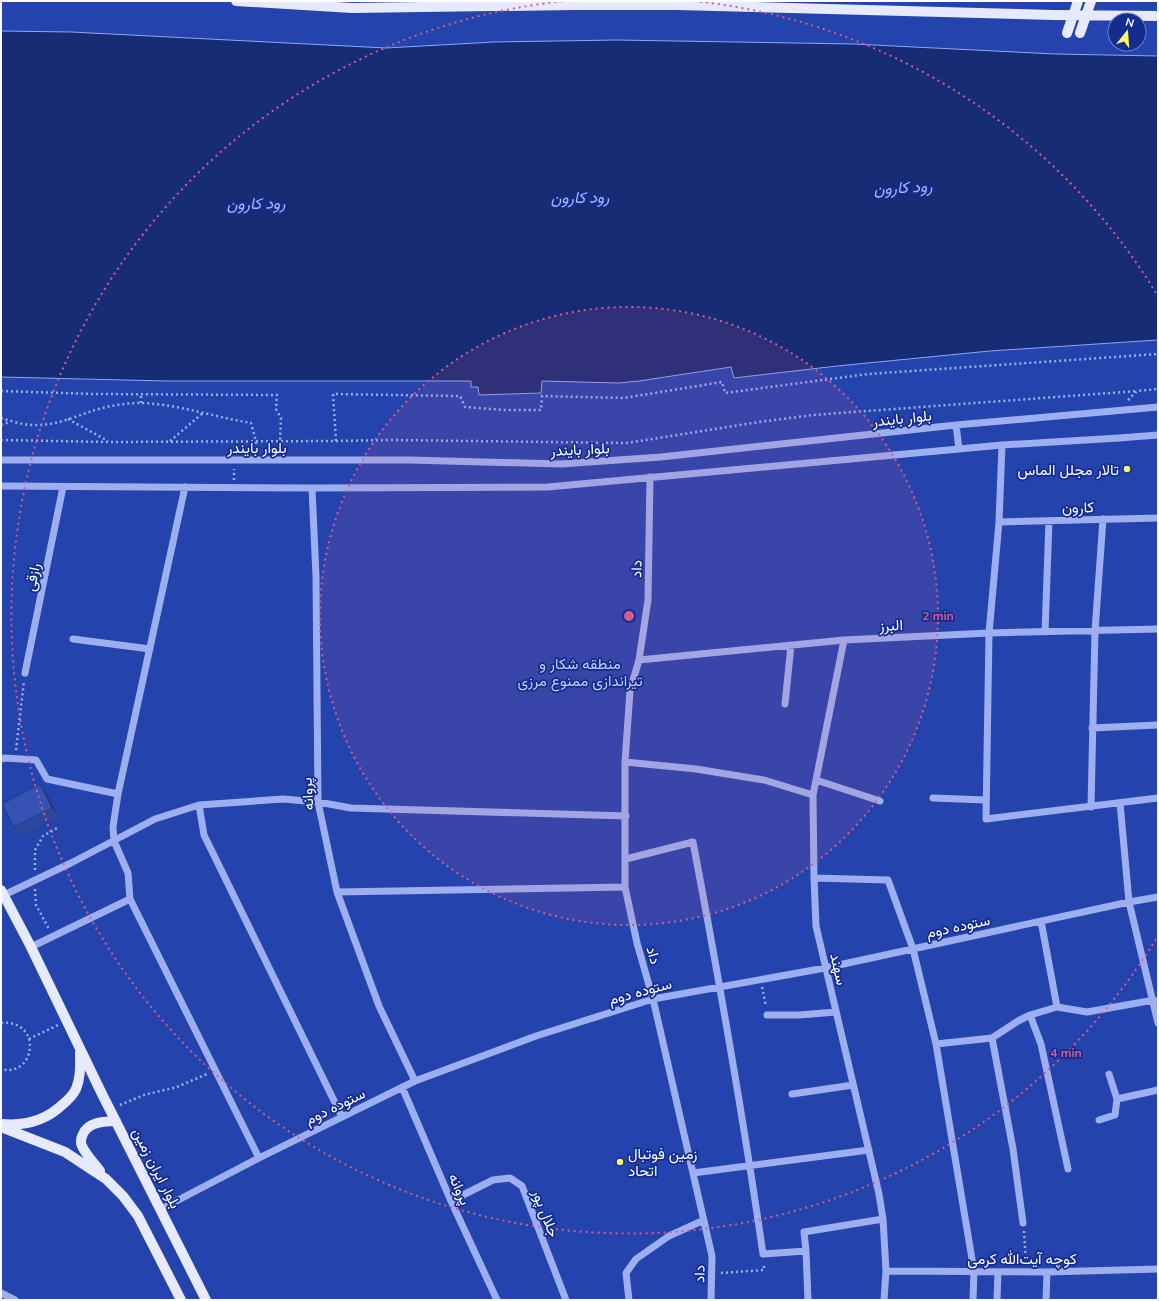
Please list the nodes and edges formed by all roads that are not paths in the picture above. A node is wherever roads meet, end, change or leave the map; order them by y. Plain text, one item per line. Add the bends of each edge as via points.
1 (236, 1) edge
2 (1078, 1) edge
3 (1091, 1) edge
4 (374, 4) edge
5 (1073, 15) junction
6 (1086, 15) junction
7 (1158, 16) edge
8 (1067, 33) dead end
9 (1080, 33) dead end
10 (1158, 407) edge
11 (956, 425) junction
12 (1158, 435) edge
13 (1002, 445) junction
14 (959, 449) junction
15 (1, 460) edge
16 (650, 477) junction
17 (1, 486) edge
18 (63, 487) junction
19 (185, 487) junction
20 (312, 488) junction
21 (1158, 518) edge
22 (1103, 519) junction
23 (1049, 521) junction
24 (999, 522) junction
25 (1158, 629) edge
26 (1095, 631) junction
27 (1045, 632) junction
28 (989, 633) junction
29 (73, 639) dead end
30 (844, 640) junction
31 (791, 646) junction
32 (150, 649) junction
33 (639, 660) junction
34 (25, 673) road end
35 (785, 704) dead end
36 (1157, 725) edge
37 (1092, 728) junction
38 (1, 759) edge
39 (625, 762) junction
40 (816, 780) junction
41 (118, 794) junction
42 (813, 795) junction
43 (933, 798) dead end
44 (1158, 798) edge
45 (986, 800) junction
46 (880, 801) dead end
47 (318, 802) junction
48 (1120, 803) junction
49 (199, 805) junction
50 (1091, 807) junction
51 (626, 816) junction
52 (114, 841) junction
53 (626, 859) junction
54 (814, 878) junction
55 (625, 887) junction
56 (337, 892) junction
57 (3, 893) edge
58 (1158, 897) edge
59 (130, 900) junction
60 (1129, 902) junction
61 (1041, 921) junction
62 (31, 947) junction
63 (913, 949) junction
64 (825, 968) junction
65 (719, 986) junction
66 (653, 999) junction
67 (1154, 1000) junction
68 (1057, 1007) junction
69 (836, 1012) junction
70 (1030, 1014) junction
71 (767, 1015) road end
72 (1158, 1023) edge
73 (992, 1038) junction
74 (936, 1044) junction
75 (80, 1050) junction
76 (1109, 1074) dead end
77 (415, 1081) junction
78 (853, 1085) junction
79 (402, 1088) junction
80 (1158, 1090) edge
81 (792, 1094) dead end
82 (1117, 1100) junction
83 (342, 1117) junction
84 (1099, 1120) dead end
85 (116, 1121) junction
86 (1, 1124) edge
87 (1, 1127) edge
88 (869, 1150) junction
89 (259, 1158) junction
90 (750, 1165) junction
91 (1068, 1168) dead end
92 (693, 1173) junction
93 (106, 1179) junction
94 (451, 1201) junction
95 (161, 1209) junction
96 (883, 1219) junction
97 (704, 1220) junction
98 (1023, 1223) road end
99 (806, 1251) junction
100 (1158, 1269) edge
101 (886, 1271) junction
102 (974, 1271) junction
103 (998, 1272) junction
104 (1047, 1272) junction
105 (1, 1293) edge
106 (16, 1300) edge
107 (181, 1300) edge
108 (206, 1300) edge
109 (497, 1300) edge
110 (566, 1300) edge
111 (629, 1300) edge
112 (711, 1300) edge
113 (808, 1300) edge
114 (884, 1300) edge
115 (973, 1300) edge
116 (997, 1300) edge
117 (1046, 1300) edge

1 - 4 main road via 352,8
2 - 5 main road
3 - 6 main road
4 - 5 main road via 676,5
5 - 6 main road
5 - 8 main road
6 - 7 main road
6 - 9 main road
10 - 11 street, بلوار بایندر
11 - 14 street
11 - 15 street, بلوار بایندر via 661,457 560,464 403,460
12 - 13 street
13 - 14 street
13 - 24 street
14 - 16 street
16 - 20 street via 548,487
16 - 33 street, داد via 648,600
17 - 18 street
18 - 19 street
18 - 34 street, رازقی
19 - 20 street
19 - 32 street
20 - 47 street, پروانه via 316,576
21 - 22 street, کارون
22 - 23 street, کارون
22 - 26 street
23 - 24 street, کارون
23 - 27 street
24 - 28 street
25 - 26 street, البرز
26 - 27 street, البرز
26 - 37 street
27 - 28 street, البرز
28 - 30 street, البرز
28 - 45 street
29 - 32 street
30 - 31 street, البرز
30 - 40 street, سهند
31 - 33 street, البرز
31 - 35 street
32 - 41 street
33 - 39 street, داد via 630,691
36 - 37 street
37 - 50 street
38 - 41 street via 36,760 47,779
39 - 42 street via 696,768 764,780
39 - 51 street, داد
40 - 42 street, سهند
40 - 46 street
41 - 52 street via 113,827
42 - 54 street, سهند
43 - 45 street
44 - 48 street
45 - 50 street via 986,819
47 - 49 street via 283,799
47 - 51 street via 351,808
47 - 56 street, پروانه
48 - 50 street
48 - 60 street
49 - 52 street via 156,819
49 - 83 street via 204,835
51 - 53 street, داد
52 - 57 street
52 - 59 street via 128,873
53 - 55 street, داد
53 - 65 street via 692,842
54 - 63 street via 888,880
54 - 64 street, سهند via 816,926
55 - 56 street
55 - 66 street, داد
56 - 77 street, پروانه via 379,1006
57 - 62 main road, بلوار ایران زمین
58 - 60 street, ستوده دوم
59 - 62 street
59 - 89 street
60 - 61 street, ستوده دوم
60 - 67 street
61 - 63 street, ستوده دوم
61 - 68 street
62 - 75 main road, بلوار ایران زمین
63 - 64 street, ستوده دوم
63 - 74 street
64 - 65 street, ستوده دوم
64 - 69 street, سهند
65 - 66 street, ستوده دوم
65 - 90 street
66 - 77 street, ستوده دوم via 536,1036
66 - 92 street, داد
67 - 68 street via 1087,1012
67 - 72 street
68 - 70 street
69 - 71 street via 799,1016
69 - 78 street, سهند
70 - 73 street
70 - 91 street via 1041,1044
73 - 74 street
73 - 98 street via 1013,1150
74 - 102 street
75 - 85 main road, بلوار ایران زمین
75 - 86 main road via 80,1072 76,1090 68,1100 43,1119 30,1123
76 - 82 street
77 - 79 street, ستوده دوم
78 - 81 street
78 - 88 street, سهند
79 - 83 street, ستوده دوم
79 - 94 street, پروانه
80 - 82 street
82 - 84 street via 1115,1115
83 - 89 street, ستوده دوم
85 - 93 main road via 91,1125 84,1130 81,1138 81,1145
85 - 95 main road, بلوار ایران زمین
87 - 93 main road via 64,1152
88 - 90 street
88 - 96 street, سهند
89 - 95 street, ستوده دوم
90 - 92 street
90 - 99 street via 763,1254
92 - 97 street, داد
93 - 107 main road via 138,1216
94 - 109 street, پروانه
94 - 110 street, جلال پور via 494,1180 510,1178 522,1186
95 - 108 main road, بلوار ایران زمین
96 - 99 street via 804,1232
96 - 101 street, سهند
97 - 111 street via 669,1236 636,1259 626,1273
97 - 112 street, داد via 712,1256
99 - 113 street
100 - 104 street, کوچه آیت‌الله کرمی
101 - 102 street, کوچه آیت‌الله کرمی
101 - 114 street, سهند
102 - 103 street, کوچه آیت‌الله کرمی
102 - 115 street
103 - 104 street, کوچه آیت‌الله کرمی
103 - 116 street
104 - 117 street
105 - 106 street

